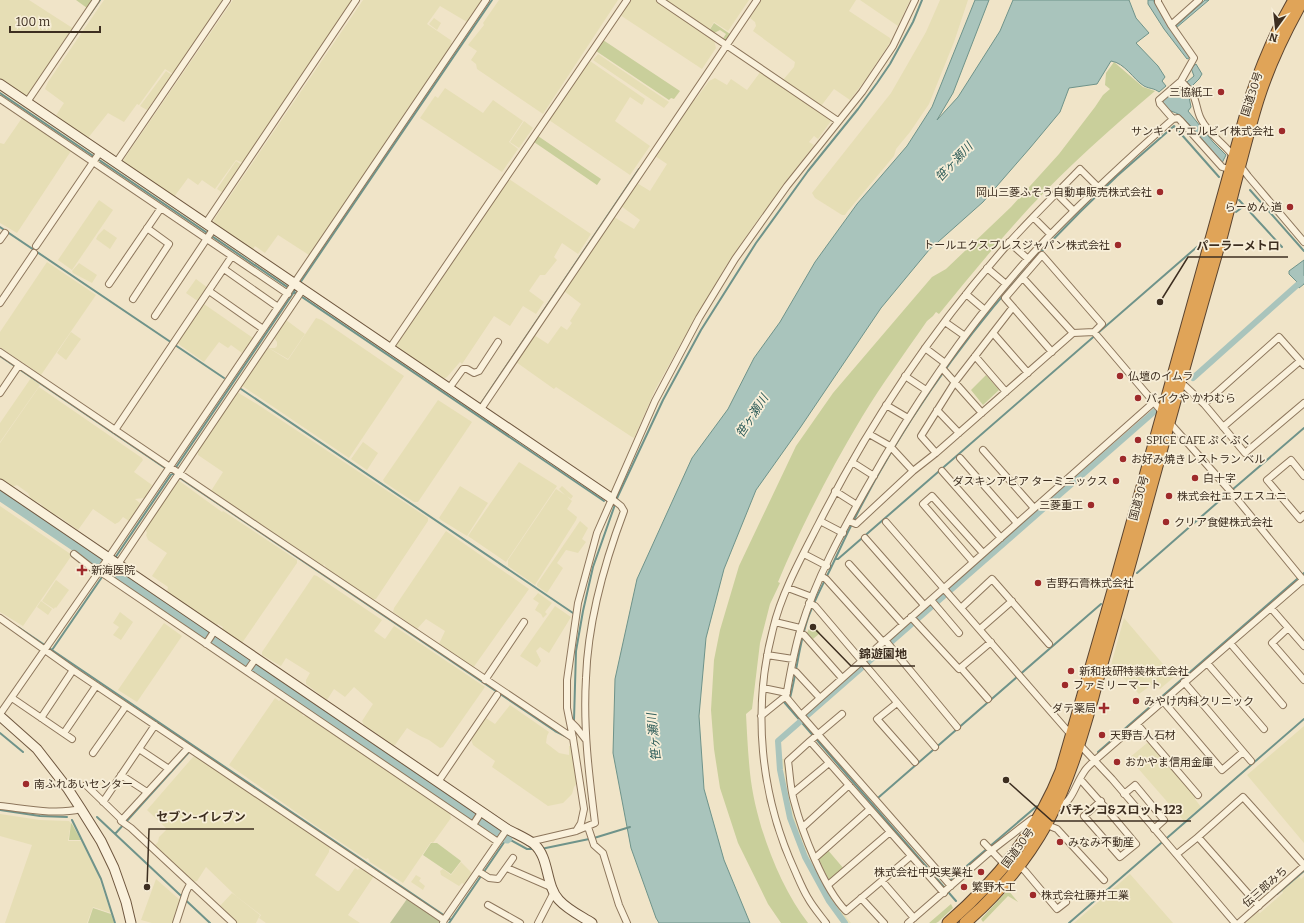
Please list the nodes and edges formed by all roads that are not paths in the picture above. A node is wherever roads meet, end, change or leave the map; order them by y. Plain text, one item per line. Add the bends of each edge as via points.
1 (96, 0) edge
2 (227, 0) edge
3 (356, 0) edge
4 (486, 0) edge
5 (627, 0) edge
6 (660, 0) edge
7 (757, 0) edge
8 (915, 0) edge
9 (1158, 0) edge
10 (1200, 0) edge
11 (1294, 0) edge
12 (1303, 0) edge
13 (1172, 28) junction
14 (725, 44) junction
15 (1183, 83) junction
16 (0, 84) edge
17 (0, 99) edge
18 (27, 102) junction
19 (1173, 120) junction
20 (838, 121) junction
21 (96, 157) junction
22 (116, 163) junction
23 (1236, 166) junction
24 (1098, 187) junction
25 (1056, 193) junction
26 (161, 208) junction
27 (1074, 211) junction
28 (1033, 218) junction
29 (206, 223) junction
30 (147, 228) junction
31 (5, 233) dead end
32 (210, 234) junction
33 (1050, 234) junction
34 (0, 240) edge
35 (1009, 242) junction
36 (1304, 242) edge
37 (232, 256) junction
38 (1028, 259) junction
39 (987, 268) junction
40 (224, 269) junction
41 (1023, 278) junction
42 (109, 284) dead end
43 (1006, 284) junction
44 (295, 290) junction
45 (209, 291) junction
46 (966, 294) junction
47 (133, 299) dead end
48 (0, 302) edge
49 (278, 307) junction
50 (1013, 307) junction
51 (985, 310) junction
52 (155, 316) dead end
53 (945, 322) junction
54 (263, 329) junction
55 (993, 333) junction
56 (1073, 333) junction
57 (1096, 334) junction
58 (965, 336) junction
59 (498, 342) dead end
60 (390, 348) junction
61 (924, 348) junction
62 (0, 352) edge
63 (1052, 352) junction
64 (975, 356) junction
65 (1302, 363) edge
66 (18, 367) junction
67 (944, 368) junction
68 (1028, 373) junction
69 (905, 376) junction
70 (955, 382) junction
71 (1175, 383) junction
72 (450, 388) junction
73 (926, 390) junction
74 (1006, 392) junction
75 (0, 393) edge
76 (1154, 402) junction
77 (1304, 403) edge
78 (1204, 404) junction
79 (886, 405) junction
80 (481, 409) junction
81 (937, 410) junction
82 (1162, 412) junction
83 (982, 413) junction
84 (908, 418) junction
85 (1170, 422) junction
86 (1224, 427) junction
87 (115, 430) junction
88 (959, 433) junction
89 (869, 434) junction
90 (892, 449) junction
91 (983, 450) dead end
92 (936, 453) junction
93 (960, 458) dead end
94 (852, 462) junction
95 (942, 471) dead end
96 (175, 472) junction
97 (913, 472) junction
98 (874, 476) junction
99 (1304, 476) edge
100 (0, 484) edge
101 (835, 491) junction
102 (614, 500) junction
103 (1034, 508) junction
104 (859, 511) junction
105 (1304, 515) edge
106 (820, 521) junction
107 (852, 522) junction
108 (886, 522) dead end
109 (1017, 523) junction
110 (843, 533) junction
111 (865, 538) dead end
112 (1001, 538) junction
113 (983, 553) junction
114 (74, 554) dead end
115 (804, 554) junction
116 (107, 559) junction
117 (973, 562) junction
118 (118, 564) junction
119 (850, 564) dead end
120 (827, 566) junction
121 (99, 571) junction
122 (824, 577) junction
123 (1302, 578) edge
124 (788, 588) junction
125 (947, 591) junction
126 (812, 597) junction
127 (1012, 601) junction
128 (933, 603) junction
129 (812, 605) junction
130 (924, 605) junction
131 (961, 608) junction
132 (1271, 608) junction
133 (0, 618) edge
134 (914, 619) junction
135 (524, 622) dead end
136 (775, 622) junction
137 (903, 624) junction
138 (1288, 628) junction
139 (980, 629) junction
140 (214, 632) junction
141 (801, 633) junction
142 (958, 633) dead end
143 (207, 642) junction
144 (886, 642) junction
145 (991, 642) junction
146 (1230, 643) junction
147 (1049, 644) dead end
148 (1304, 646) edge
149 (47, 648) junction
150 (767, 655) junction
151 (793, 659) junction
152 (254, 660) junction
153 (863, 663) junction
154 (1207, 663) junction
155 (961, 668) junction
156 (73, 670) junction
157 (247, 670) junction
158 (794, 671) junction
159 (842, 678) junction
160 (485, 680) junction
161 (1304, 680) edge
162 (1184, 682) junction
163 (96, 686) junction
164 (763, 688) junction
165 (497, 695) dead end
166 (787, 695) junction
167 (12, 698) junction
168 (820, 698) junction
169 (988, 699) dead end
170 (1163, 701) junction
171 (897, 703) junction
172 (1283, 704) dead end
173 (126, 706) junction
174 (842, 714) dead end
175 (0, 715) edge
176 (761, 716) junction
177 (41, 718) junction
178 (803, 718) junction
179 (570, 721) junction
180 (1137, 724) junction
181 (155, 726) junction
182 (957, 727) dead end
183 (1264, 729) dead end
184 (64, 733) junction
185 (814, 737) junction
186 (573, 738) junction
187 (72, 739) dead end
188 (586, 740) junction
189 (1076, 740) junction
190 (935, 746) dead end
191 (139, 749) junction
192 (190, 749) junction
193 (1243, 752) junction
194 (93, 754) dead end
195 (1094, 761) junction
196 (1251, 761) dead end
197 (915, 762) dead end
198 (829, 763) junction
199 (169, 769) junction
200 (121, 775) junction
201 (1080, 779) junction
202 (438, 782) junction
203 (86, 785) dead end
204 (849, 785) junction
205 (147, 792) junction
206 (792, 794) junction
207 (1124, 794) junction
208 (1198, 795) dead end
209 (1101, 801) junction
210 (103, 802) junction
211 (0, 806) edge
212 (81, 809) junction
213 (870, 809) junction
214 (481, 813) junction
215 (1046, 818) junction
216 (123, 823) junction
217 (474, 824) junction
218 (588, 827) junction
219 (802, 828) junction
220 (1154, 829) junction
221 (576, 831) junction
222 (890, 832) junction
223 (503, 835) junction
224 (1198, 837) junction
225 (534, 846) junction
226 (988, 847) junction
227 (1177, 854) junction
228 (911, 856) junction
229 (513, 858) dead end
230 (815, 858) junction
231 (1013, 863) junction
232 (1304, 866) edge
233 (507, 868) junction
234 (480, 873) junction
235 (1104, 880) dead end
236 (882, 881) junction
237 (190, 884) junction
238 (828, 886) junction
239 (948, 887) junction
240 (554, 890) junction
241 (861, 898) junction
242 (1066, 902) dead end
243 (488, 905) dead end
244 (1259, 906) junction
245 (914, 918) junction
246 (445, 919) edge
247 (131, 923) edge
248 (176, 923) edge
249 (233, 923) edge
250 (520, 923) edge
251 (539, 923) edge
252 (592, 923) edge
253 (627, 923) edge
254 (826, 923) edge
255 (884, 923) edge
256 (908, 923) edge
257 (948, 923) edge
258 (965, 923) edge
259 (1235, 923) edge
260 (1239, 923) edge

1 - 18 street
2 - 22 street
3 - 29 street
4 - 44 street
5 - 60 street
6 - 14 street
7 - 14 street
8 - 20 street via 893,46 862,92
9 - 13 street
10 - 13 street
11 - 23 highway, 国道30号 via 1275,34 1250,99
12 - 23 highway, 国道30号 via 1282,38 1266,77
13 - 15 street via 1194,58
14 - 20 street
14 - 80 street
15 - 19 street via 1160,98 1160,104
15 - 23 street via 1194,97 1200,119 1213,136 1230,150
16 - 18 street
17 - 21 street
18 - 21 street
19 - 23 street via 1178,118 1222,167
19 - 24 street
20 - 102 street via 735,259 707,305 655,401
21 - 22 street
21 - 26 street
21 - 48 street
22 - 29 street
23 - 36 street
23 - 71 highway, 国道30号
24 - 25 street via 1080,169
24 - 27 street
25 - 27 street
25 - 28 street
26 - 30 street
26 - 32 street
27 - 33 street
28 - 33 street
28 - 35 street
29 - 32 street
30 - 42 street
30 - 47 street via 169,244
31 - 34 street
32 - 37 street
32 - 44 street
32 - 52 street
33 - 38 street
35 - 38 street
35 - 39 street
37 - 40 street
37 - 44 street
38 - 43 street
39 - 43 street
39 - 46 street
40 - 45 street
40 - 49 street
41 - 50 street via 1005,298
41 - 56 street
41 - 57 street via 1042,255 1102,324
43 - 51 street
44 - 49 street
44 - 60 street
44 - 96 street
45 - 54 street
45 - 87 street
46 - 51 street
46 - 53 street
49 - 54 street
50 - 55 street
50 - 63 street
51 - 58 street
53 - 58 street
53 - 61 street
54 - 96 street
55 - 64 street
55 - 68 street
56 - 57 street
56 - 63 street
57 - 76 street
58 - 67 street
59 - 72 street via 479,371 474,373 463,369
60 - 72 street
61 - 67 street
61 - 69 street
62 - 66 street
63 - 68 street
64 - 70 street
64 - 74 street
65 - 78 street via 1279,337
65 - 86 street
66 - 75 street
66 - 87 street
67 - 70 street
67 - 73 street
68 - 74 street
69 - 73 street
69 - 79 street
70 - 81 street
70 - 83 street
71 - 78 street via 1188,389
71 - 82 highway, 国道30号
71 - 85 highway, 国道30号
72 - 80 street
73 - 84 street
74 - 83 street
76 - 82 street
76 - 103 street
77 - 86 street via 1245,453
78 - 86 street
79 - 84 street
79 - 89 street
80 - 102 street
81 - 88 street
81 - 92 street via 921,436
82 - 85 street
82 - 189 highway, 国道30号
83 - 88 street
84 - 90 street
85 - 123 street
85 - 189 highway, 国道30号
87 - 96 street
88 - 92 street
89 - 90 street
89 - 94 street
90 - 97 street
90 - 98 street
91 - 103 street
92 - 97 street
93 - 109 street
94 - 98 street
94 - 101 street
95 - 112 street
96 - 116 street
96 - 118 street
96 - 160 street
97 - 104 street
98 - 104 street
99 - 105 street via 1291,460 1267,480 1300,518
100 - 116 street
101 - 104 street
101 - 106 street
102 - 179 street via 597,533 578,603 567,680 567,708
102 - 188 street via 624,511 602,578 588,653
103 - 109 street
104 - 107 street
104 - 107 street
106 - 110 street
106 - 115 street
107 - 110 street
108 - 125 street
109 - 112 street
110 - 120 street
111 - 130 street
112 - 113 street
113 - 117 street
113 - 117 street via 932,496 923,504
114 - 121 street
115 - 120 street
115 - 124 street
116 - 118 street
116 - 121 street
117 - 125 street
118 - 140 street
119 - 137 street
120 - 122 street
121 - 143 street
121 - 149 street
122 - 126 street
122 - 144 street
123 - 132 street
124 - 126 street
124 - 136 street
125 - 128 street
125 - 131 street
126 - 129 street
127 - 131 street via 992,579
127 - 139 street
127 - 147 street
128 - 130 street
128 - 142 street
129 - 141 street
129 - 153 street
130 - 134 street
131 - 139 street
132 - 138 street
132 - 146 street
133 - 149 street
134 - 137 street
134 - 155 street via 959,669
135 - 160 street
136 - 141 street
136 - 150 street
137 - 144 street
138 - 148 street
138 - 161 street via 1272,643
139 - 145 street
140 - 143 street
140 - 152 street
141 - 151 street
141 - 159 street
143 - 157 street
144 - 153 street
144 - 182 street
145 - 155 street
145 - 189 street
146 - 154 street
146 - 172 street
149 - 156 street
149 - 167 street
150 - 151 street
150 - 164 street
151 - 158 street
152 - 157 street
152 - 202 street
153 - 159 street
153 - 171 street
154 - 162 street
154 - 183 street
155 - 169 street
156 - 163 street
156 - 177 street
157 - 217 street
158 - 166 street
158 - 168 street
159 - 168 street
160 - 186 street
162 - 170 street
162 - 193 street
163 - 173 street
163 - 184 street
164 - 166 street
164 - 176 street
165 - 202 street
166 - 176 street
166 - 178 street
167 - 175 street
167 - 177 street
168 - 178 street
170 - 180 street
170 - 193 street via 1222,770
171 - 190 street
171 - 197 street via 878,719
173 - 181 street
173 - 194 street
174 - 185 street
175 - 212 street via 41,754
176 - 254 street via 767,787 779,831 808,898
177 - 184 street
178 - 185 street
179 - 186 street
179 - 188 street
180 - 195 street
180 - 208 street
181 - 191 street
181 - 192 street
184 - 187 street
185 - 198 street
185 - 206 street via 788,761
185 - 239 street
186 - 221 street via 584,809
188 - 218 street via 595,823
189 - 195 street
189 - 215 highway, 国道30号 via 1055,787
189 - 215 highway, 国道30号 via 1065,786
191 - 199 street
191 - 200 street
192 - 199 street
192 - 246 street
193 - 196 street
195 - 201 street
195 - 207 street
198 - 204 street
198 - 206 street
199 - 205 street
200 - 205 street
200 - 210 street
201 - 209 street
201 - 215 street via 1068,802
202 - 214 street
203 - 210 street
204 - 213 street
204 - 219 street
205 - 216 street
206 - 219 street
207 - 220 street
207 - 220 street via 1135,785 1164,820
209 - 209 street via 1136,844 1120,857 1084,816
210 - 216 street
211 - 212 street via 70,812
212 - 247 street via 114,868
213 - 222 street
213 - 230 street
214 - 217 street
214 - 223 street
215 - 226 street via 1032,819
215 - 231 highway, 国道30号
215 - 235 street
216 - 237 street
217 - 223 street
218 - 221 street
218 - 253 street via 594,845 603,854
219 - 230 street
220 - 227 street
221 - 225 street
222 - 228 street
222 - 238 street
223 - 225 street
223 - 234 street
224 - 227 street
224 - 232 street via 1243,797
224 - 244 street
225 - 240 street
226 - 231 street
226 - 239 street
227 - 259 street
228 - 236 street
228 - 239 street
229 - 233 street
230 - 238 street
231 - 242 street via 1057,909
231 - 257 highway, 国道30号
231 - 258 highway, 国道30号 via 1006,881
232 - 244 street, 伝三郎みち
233 - 234 street via 495,880
233 - 240 street
234 - 246 street
236 - 241 street
236 - 245 street
237 - 248 street
237 - 249 street
238 - 241 street via 846,911
239 - 245 street
240 - 251 street
240 - 252 street via 558,900
241 - 255 street
243 - 250 street
244 - 260 street, 伝三郎みち
245 - 256 street

